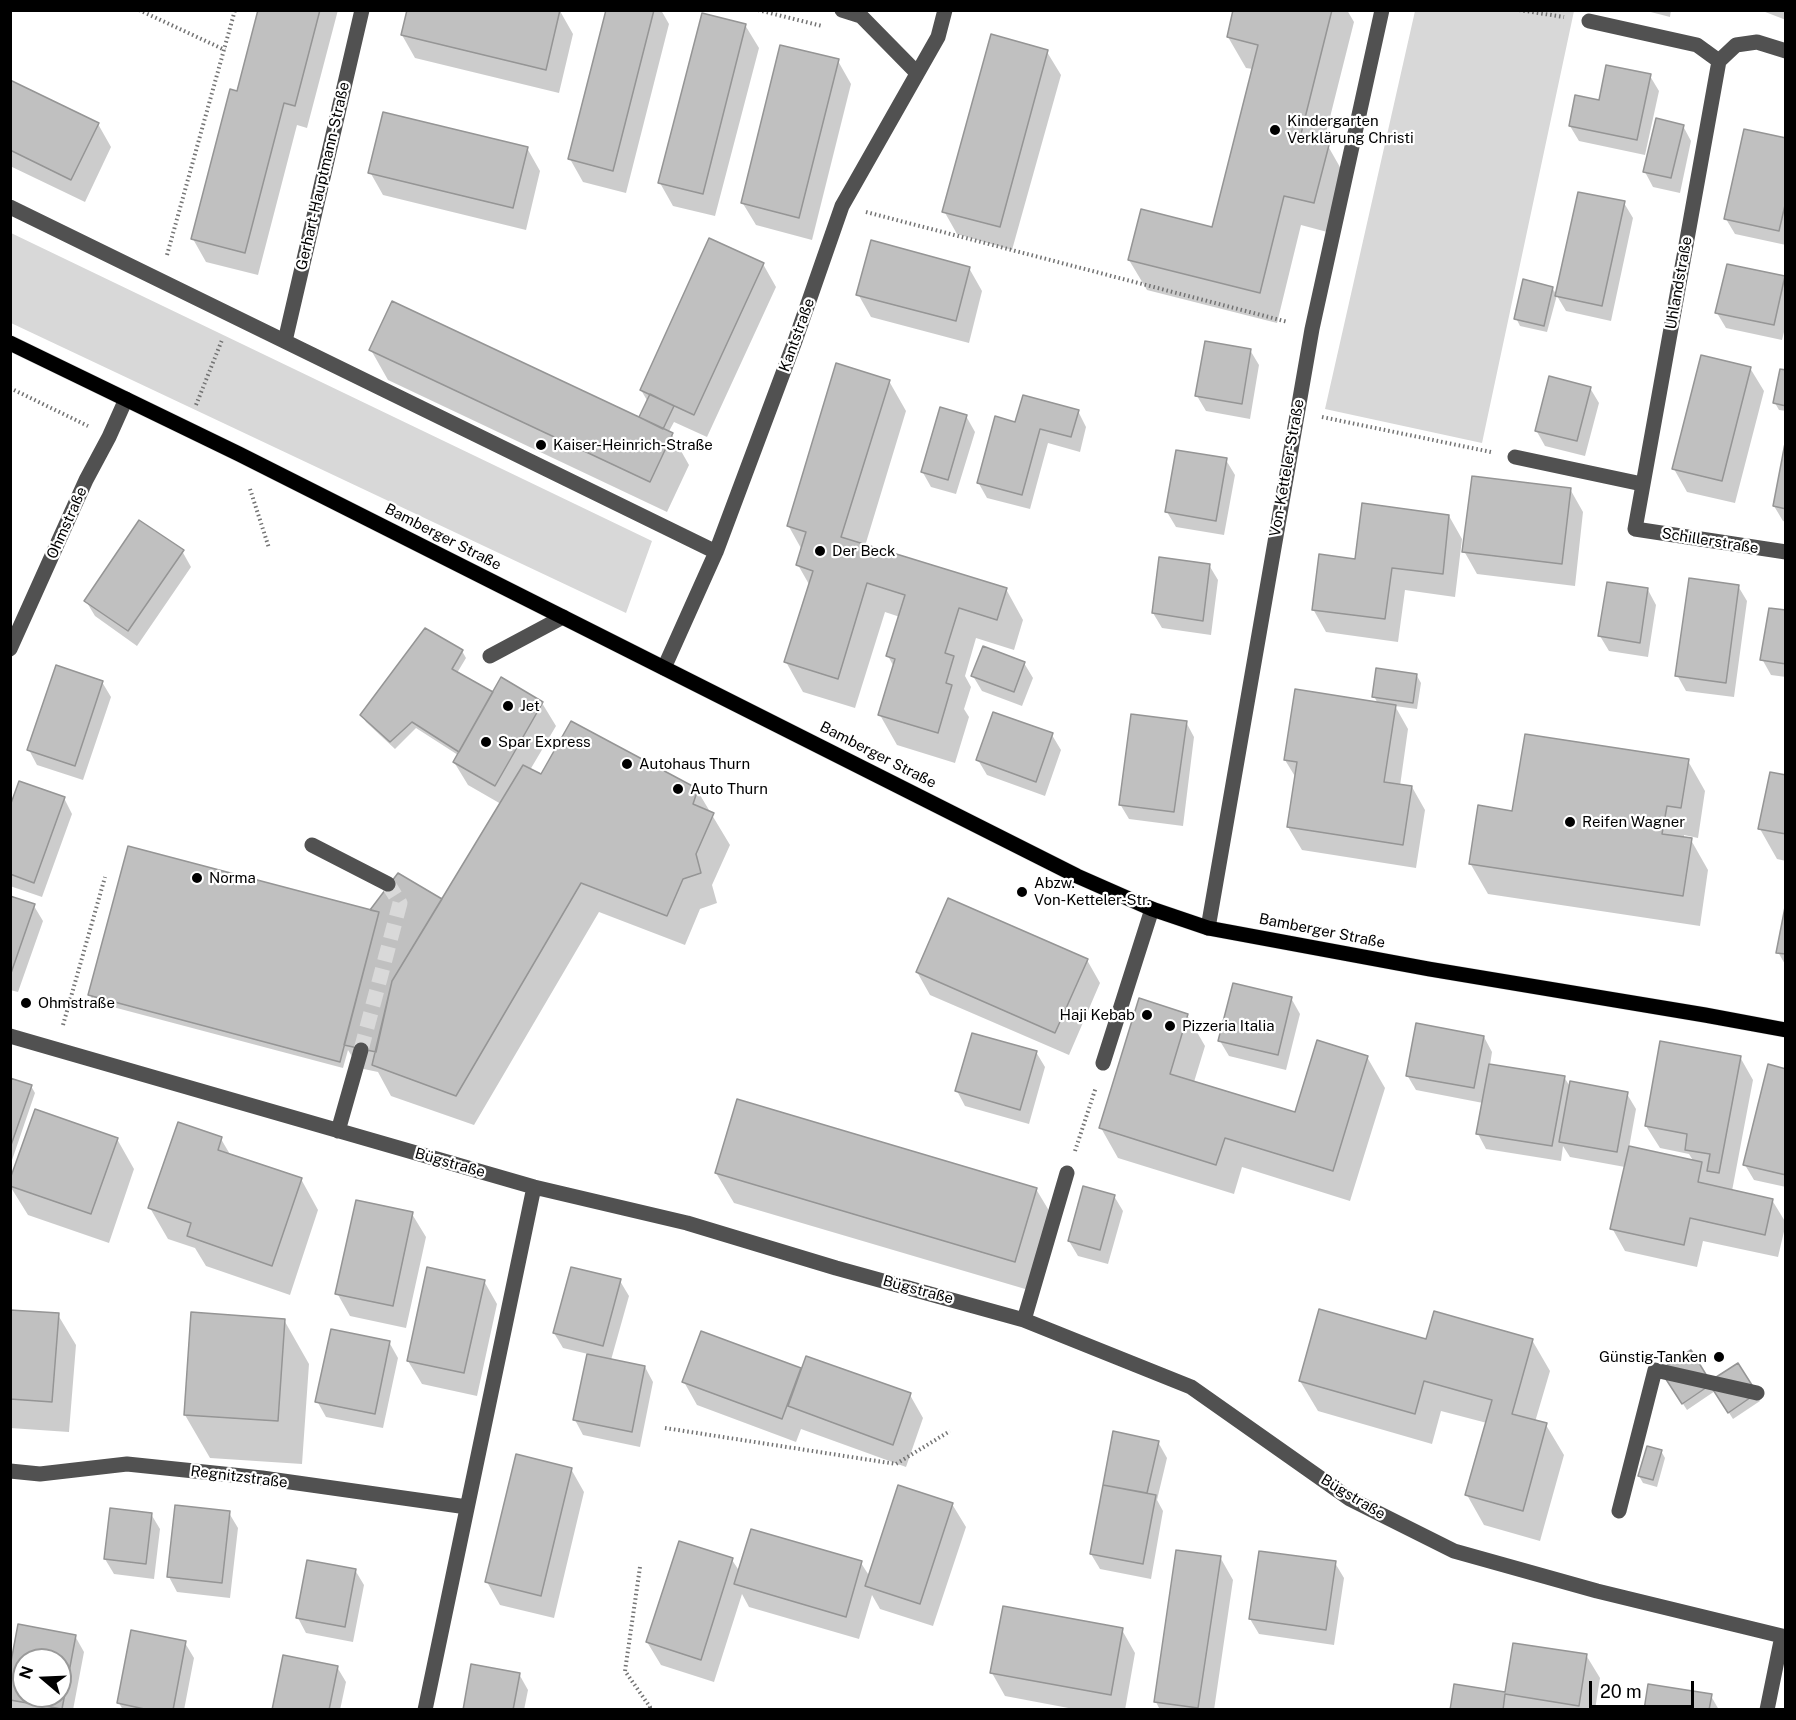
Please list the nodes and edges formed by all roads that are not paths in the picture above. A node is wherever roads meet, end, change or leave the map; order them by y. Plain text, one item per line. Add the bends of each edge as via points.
1 (362, 10) edge
2 (842, 10) edge
3 (945, 10) edge
4 (1382, 10) edge
5 (1589, 21) road end
6 (1785, 51) edge
7 (1719, 61) junction
8 (917, 73) junction
9 (10, 207) edge
10 (285, 341) junction
11 (10, 343) edge
12 (126, 399) junction
13 (1515, 457) road end
14 (1642, 484) junction
15 (1635, 529) joint
16 (716, 552) junction
17 (1785, 552) edge
18 (562, 617) junction
19 (10, 649) edge
20 (490, 656) dead end
21 (664, 668) junction
22 (312, 845) dead end
23 (388, 884) tunnel mouth
24 (1152, 909) junction
25 (1208, 928) junction
26 (1785, 1030) edge
27 (10, 1036) edge
28 (361, 1050) tunnel mouth
29 (1103, 1063) road end
30 (338, 1131) junction
31 (1067, 1173) road end
32 (534, 1187) junction
33 (1024, 1320) junction
34 (1757, 1393) dead end
35 (10, 1471) edge
36 (467, 1507) junction
37 (1619, 1511) dead end
38 (1784, 1636) edge
39 (425, 1710) edge
40 (1767, 1710) edge

1 - 10 street, Gerhart-Hauptmann-Straße
2 - 8 street via 861,16
3 - 8 street, Kantstraße via 938,37
4 - 25 street, Von-Ketteler-Straße via 1312,329
5 - 7 street via 1697,45
6 - 7 street via 1757,42 1736,45
7 - 14 street, Uhlandstraße
8 - 16 street, Kantstraße via 842,206
9 - 10 street
10 - 16 street
11 - 12 main road, Bamberger Straße
12 - 18 main road, Bamberger Straße
12 - 19 street, Ohmstraße
13 - 14 street
14 - 15 street, Uhlandstraße
15 - 17 street, Schillerstraße
16 - 21 street, Kantstraße
18 - 20 street
18 - 21 main road, Bamberger Straße
21 - 24 main road, Bamberger Straße via 1077,876
22 - 23 street
24 - 25 main road, Bamberger Straße
24 - 29 street
25 - 26 main road, Bamberger Straße
27 - 30 street, Bügstraße
28 - 30 street
30 - 32 street, Bügstraße
31 - 33 street
32 - 33 street, Bügstraße via 687,1223
32 - 36 street
33 - 38 street, Bügstraße via 1191,1387 1350,1499 1454,1551 1597,1591
34 - 37 street via 1655,1370
35 - 36 street, Regnitzstraße via 40,1474 127,1464 262,1478
36 - 39 street
38 - 40 street

